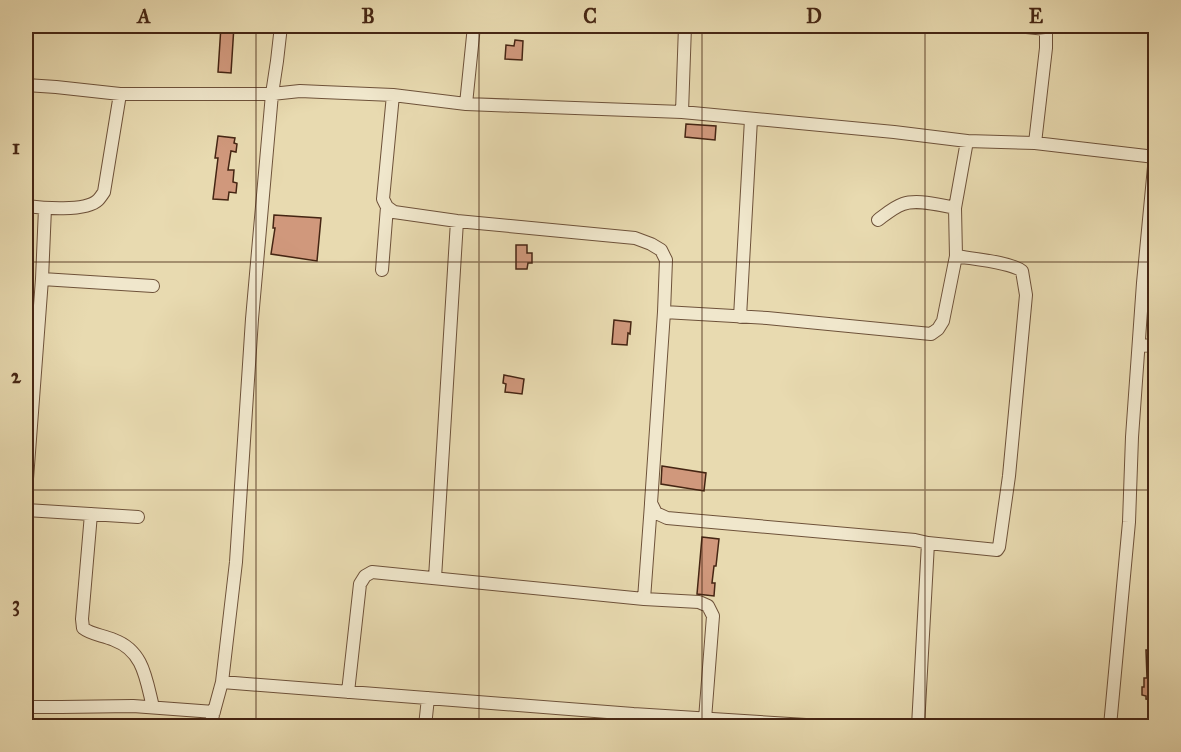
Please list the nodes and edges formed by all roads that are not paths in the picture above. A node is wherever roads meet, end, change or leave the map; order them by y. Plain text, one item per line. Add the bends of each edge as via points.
1 (281, 26) edge
2 (474, 26) edge
3 (686, 26) edge
4 (1016, 26) edge
5 (1046, 27) edge
6 (26, 85) edge
7 (120, 94) junction
8 (272, 94) junction
9 (393, 95) junction
10 (466, 104) junction
11 (682, 112) junction
12 (751, 119) junction
13 (967, 141) junction
14 (1035, 143) junction
15 (1155, 152) edge
16 (26, 206) edge
17 (387, 207) junction
18 (45, 208) junction
19 (955, 208) junction
20 (878, 220) dead end
21 (457, 221) junction
22 (956, 255) junction
23 (382, 270) dead end
24 (42, 279) junction
25 (153, 286) dead end
26 (664, 312) junction
27 (740, 316) junction
28 (1138, 345) junction
29 (1155, 346) edge
30 (26, 492) edge
31 (651, 503) junction
32 (26, 510) edge
33 (92, 514) junction
34 (138, 517) dead end
35 (928, 543) junction
36 (435, 578) junction
37 (644, 599) junction
38 (222, 682) junction
39 (348, 692) junction
40 (428, 698) junction
41 (26, 707) edge
42 (153, 707) junction
43 (214, 712) junction
44 (705, 719) junction
45 (633, 720) edge
46 (210, 726) edge
47 (425, 726) edge
48 (822, 726) edge
49 (918, 726) edge
50 (1110, 726) edge

1 - 8 street
2 - 10 street
3 - 11 street
4 - 5 street
5 - 14 street
6 - 7 street
7 - 8 street
7 - 18 street via 104,192 84,207
8 - 9 street via 300,91
8 - 38 street via 236,562
9 - 10 street
9 - 17 street via 383,199
10 - 11 street
11 - 12 street
12 - 13 street
12 - 27 street
13 - 14 street
13 - 19 street
14 - 15 street
15 - 28 street
16 - 18 street
17 - 21 street via 394,212
17 - 23 street
18 - 24 street
19 - 20 street via 906,202
19 - 22 street
21 - 26 street via 635,238 651,244 661,250 666,260
21 - 36 street
22 - 27 street via 943,321 930,334
22 - 35 street via 1022,271 1026,295 1009,476 997,550
24 - 25 street
24 - 30 street
26 - 27 street
26 - 31 street
28 - 29 street
28 - 50 street
31 - 35 street via 656,513 667,518
31 - 37 street
32 - 33 street
33 - 34 street
33 - 42 street via 83,628 125,644 136,654
35 - 49 street
36 - 37 street
36 - 39 street via 372,572 365,576 360,584
37 - 44 street via 708,606 713,616
38 - 39 street
38 - 43 street
39 - 40 street
40 - 45 street
40 - 47 street
41 - 42 street
42 - 43 street
43 - 46 street
44 - 45 street
44 - 48 street

